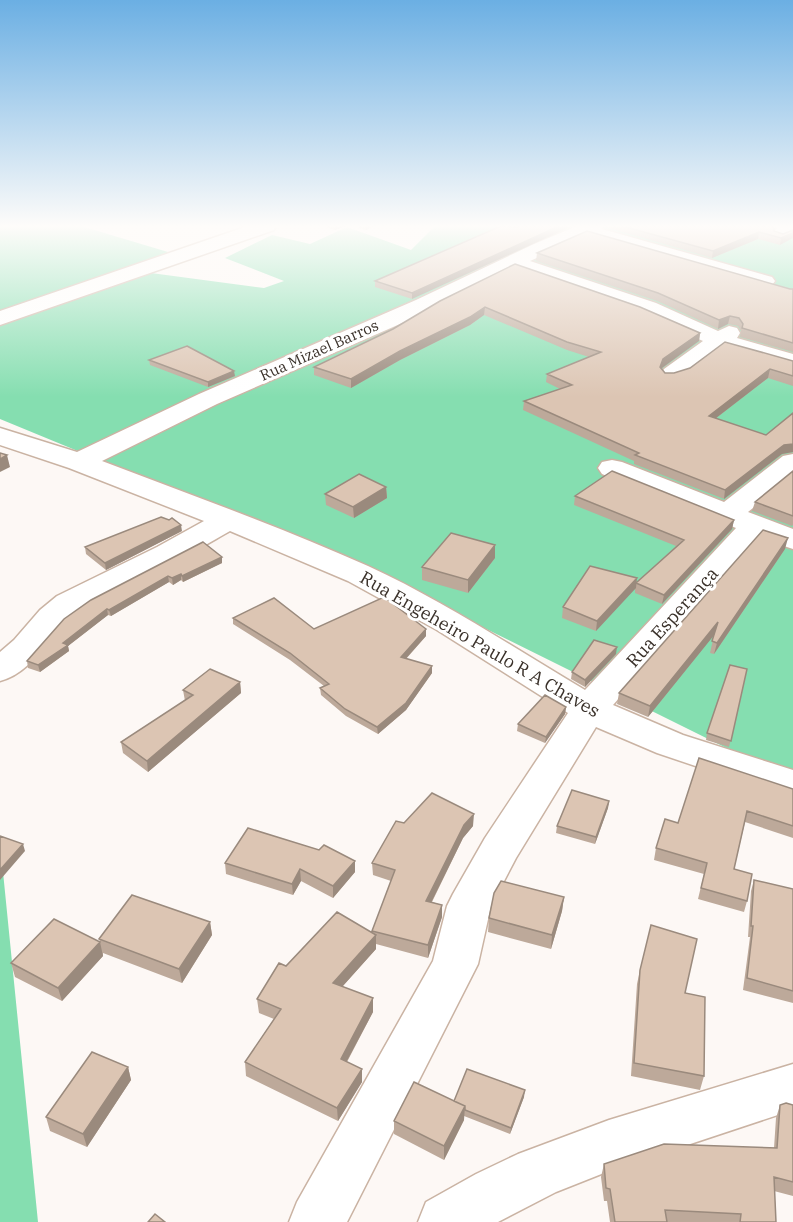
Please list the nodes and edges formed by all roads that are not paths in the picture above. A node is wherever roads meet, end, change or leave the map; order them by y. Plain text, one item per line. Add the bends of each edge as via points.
1 (101, 283) edge
2 (469, 283) edge
3 (577, 283) edge
4 (0, 318) edge
5 (725, 336) junction
6 (793, 362) edge
7 (673, 374) edge
8 (0, 436) edge
9 (79, 462) junction
10 (793, 462) edge
11 (612, 468) dead end
12 (742, 519) junction
13 (227, 520) junction
14 (793, 540) edge
15 (0, 670) edge
16 (590, 709) junction
17 (793, 785) edge
18 (793, 1087) edge
19 (317, 1222) edge
20 (446, 1222) edge

1 - 4 street
2 - 9 street, Rua Mizael Barros via 208,399
3 - 5 street
5 - 6 street
5 - 7 street
8 - 9 street, Rua Engeheiro Paulo R A Chaves
9 - 13 street, Rua Engeheiro Paulo R A Chaves
10 - 12 street, Rua Esperança
11 - 12 street
12 - 14 street
12 - 16 street, Rua Esperança
13 - 15 street via 69,603
13 - 16 street, Rua Engeheiro Paulo R A Chaves via 359,574 449,623
16 - 17 street, Rua Engeheiro Paulo R A Chaves via 670,744
16 - 19 street, Rua Esperança via 500,849 469,906 455,964
18 - 20 street via 553,1167 501,1190

